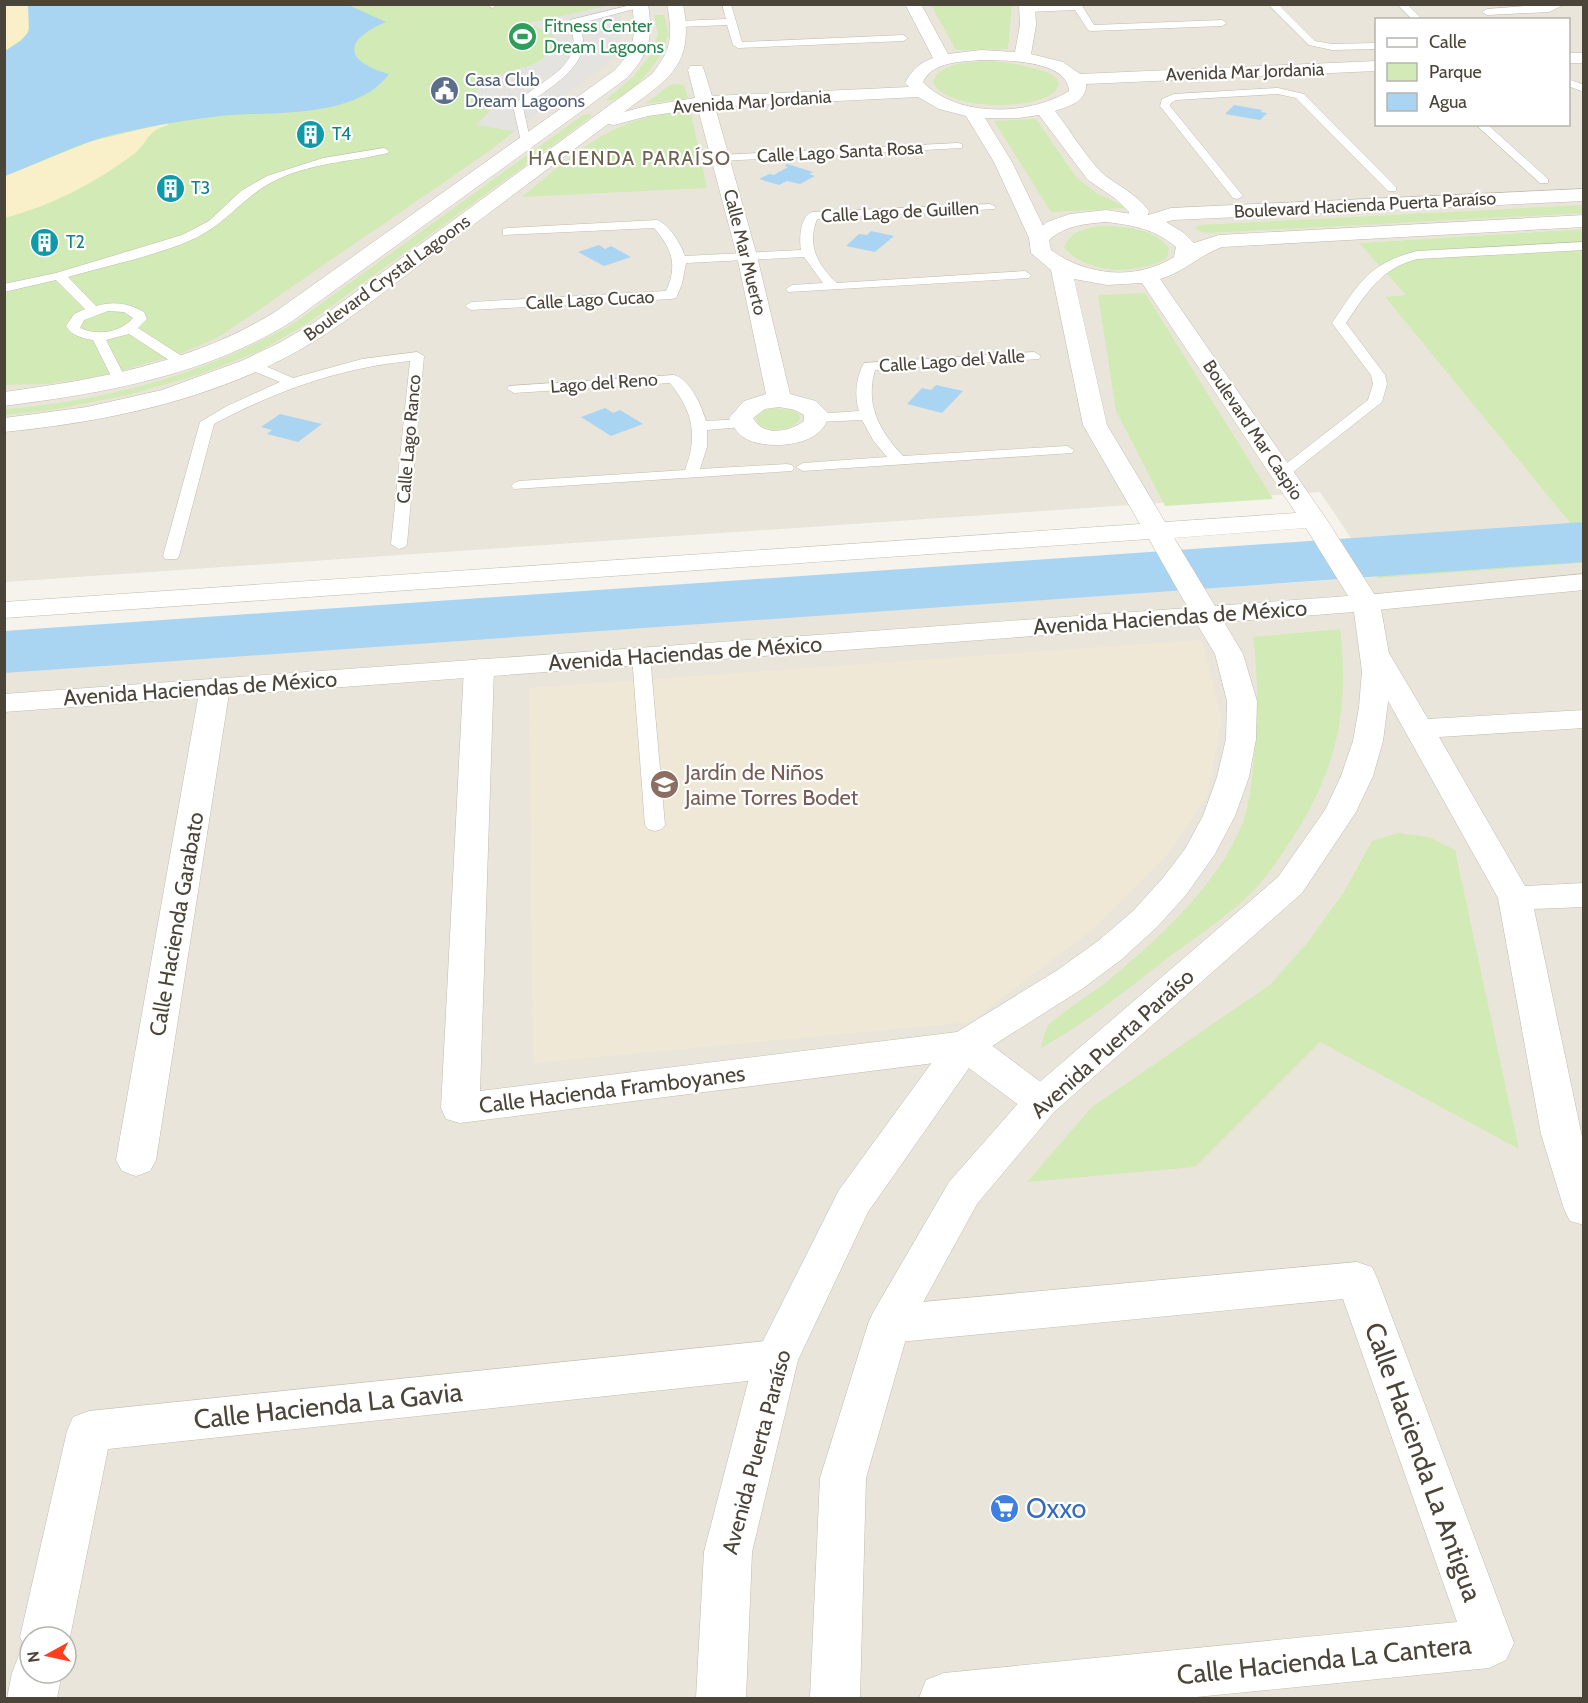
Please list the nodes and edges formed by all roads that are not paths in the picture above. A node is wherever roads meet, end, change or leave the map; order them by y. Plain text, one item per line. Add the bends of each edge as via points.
1 (726, 4) edge
2 (913, 4) edge
3 (1272, 4) edge
4 (1401, 4) edge
5 (1561, 4) edge
6 (1077, 6) edge
7 (1027, 7) edge
8 (661, 8) edge
9 (1487, 12) dead end
10 (1417, 18) edge
11 (731, 22) junction
12 (1222, 23) dead end
13 (903, 38) dead end
14 (1375, 46) edge
15 (1022, 57) junction
16 (672, 60) junction
17 (943, 60) junction
18 (1375, 66) edge
19 (1210, 73) junction
20 (1077, 79) junction
21 (1570, 82) edge
22 (747, 84) dead end
23 (1584, 89) edge
24 (919, 92) junction
25 (1227, 94) junction
26 (850, 96) junction
27 (706, 102) junction
28 (580, 105) junction
29 (1044, 109) junction
30 (616, 111) junction
31 (972, 111) junction
32 (1482, 126) edge
33 (588, 131) junction
34 (526, 144) junction
35 (958, 146) dead end
36 (384, 151) dead end
37 (721, 158) junction
38 (1545, 181) dead end
39 (1392, 189) dead end
40 (1584, 195) edge
41 (1237, 196) dead end
42 (990, 207) dead end
43 (1143, 221) junction
44 (1584, 221) edge
45 (507, 232) dead end
46 (1039, 238) junction
47 (1584, 246) edge
48 (807, 253) junction
49 (747, 256) junction
50 (680, 260) junction
51 (1184, 260) junction
52 (1061, 267) junction
53 (1025, 275) dead end
54 (59, 276) junction
55 (1148, 276) junction
56 (833, 286) junction
57 (4, 288) edge
58 (792, 289) dead end
59 (471, 306) dead end
60 (94, 310) junction
61 (130, 329) junction
62 (98, 336) junction
63 (1034, 356) dead end
64 (183, 363) junction
65 (251, 365) junction
66 (120, 381) junction
67 (291, 382) junction
68 (514, 389) dead end
69 (4, 399) edge
70 (778, 400) junction
71 (866, 415) junction
72 (817, 418) junction
73 (742, 423) junction
74 (4, 425) edge
75 (701, 426) junction
76 (1067, 450) dead end
77 (899, 461) junction
78 (803, 467) dead end
79 (787, 468) dead end
80 (1283, 473) junction
81 (691, 474) junction
82 (519, 486) dead end
83 (1314, 520) junction
84 (1162, 539) junction
85 (399, 544) dead end
86 (171, 556) dead end
87 (1584, 582) edge
88 (1360, 594) junction
89 (1201, 606) junction
90 (4, 610) edge
91 (1376, 654) junction
92 (641, 656) junction
93 (479, 668) junction
94 (215, 687) junction
95 (4, 703) edge
96 (1584, 719) edge
97 (1421, 729) junction
98 (655, 825) dead end
99 (1584, 895) edge
100 (1515, 898) junction
101 (965, 1045) junction
102 (1041, 1102) junction
103 (1572, 1133) edge
104 (136, 1160) dead end
105 (1584, 1209) edge
106 (889, 1324) junction
107 (776, 1359) junction
108 (48, 1625) edge
109 (1489, 1643) joint
110 (721, 1698) edge
111 (835, 1698) edge
112 (944, 1698) edge

1 - 11 lane
2 - 17 street
3 - 14 lane via 1317,45
4 - 10 lane
5 - 9 lane via 1548,9
6 - 7 lane
6 - 12 lane via 1090,28
7 - 15 street
8 - 11 lane
8 - 16 street, Boulevard Crystal Lagoons via 681,34
8 - 28 street, Boulevard Crystal Lagoons via 638,53 621,74
8 - 34 lane via 573,22 582,37 575,59 518,106
11 - 13 lane via 738,45
15 - 17 street via 981,55
15 - 20 street via 1057,66
16 - 27 street, Calle Mar Muerto via 705,73
16 - 30 street, Boulevard Crystal Lagoons via 658,78
17 - 24 street via 916,74 914,83
18 - 19 street, Avenida Mar Jordania
19 - 20 street, Avenida Mar Jordania
19 - 25 lane
20 - 29 street via 1078,93
21 - 23 lane
22 - 26 street
24 - 26 street, Avenida Mar Jordania
24 - 31 street via 931,100
25 - 39 lane via 1278,91 1305,99
25 - 41 lane via 1174,97 1165,104
26 - 27 street, Avenida Mar Jordania
27 - 33 street, Avenida Mar Jordania via 646,111
27 - 37 street, Calle Mar Muerto
28 - 30 street
28 - 34 street, Boulevard Crystal Lagoons
29 - 31 street via 1009,113
29 - 43 street via 1095,176 1123,195
30 - 33 street, Boulevard Crystal Lagoons
31 - 46 street via 1003,162
32 - 38 lane
33 - 65 street, Boulevard Crystal Lagoons via 323,327
34 - 64 street, Boulevard Crystal Lagoons via 283,317 238,342
35 - 37 lane, Calle Lago Santa Rosa
36 - 54 lane via 323,161 287,172 245,193 222,217 194,234
37 - 49 street, Calle Mar Muerto
40 - 43 street, Boulevard Hacienda Puerta Paraíso via 1171,214
42 - 48 lane, Calle Lago de Guillen via 812,216 806,235
43 - 46 street via 1106,216 1076,218 1052,226
43 - 51 street via 1173,232 1186,246
44 - 51 street, Boulevard Hacienda Puerta Paraíso via 1219,241
45 - 50 lane via 657,224 669,236
46 - 52 street via 1041,253
47 - 80 lane via 1417,255 1379,269 1339,323 1378,375 1375,402
48 - 49 lane, Calle Lago de Guillen
48 - 56 lane, Calle Lago de Guillen via 821,276
49 - 50 lane
49 - 70 street, Calle Mar Muerto
50 - 59 lane, Calle Lago Cucao via 671,296
51 - 55 street, Boulevard Hacienda Puerta Paraíso via 1171,270
52 - 55 street, Boulevard Hacienda Puerta Paraíso via 1088,275
52 - 84 street via 1095,425
53 - 56 lane
54 - 57 lane
54 - 60 lane
55 - 80 street, Boulevard Mar Caspio
56 - 58 lane
60 - 61 lane via 118,307 135,311 140,319
60 - 62 lane via 79,317 73,326 81,333
61 - 62 lane
61 - 64 lane
62 - 66 lane
63 - 71 lane, Calle Lago del Valle via 869,366 863,390
64 - 66 street, Boulevard Crystal Lagoons
65 - 67 lane
65 - 74 street, Boulevard Crystal Lagoons via 133,404
66 - 69 street, Boulevard Crystal Lagoons
67 - 85 lane, Calle Lago Ranco via 354,364 417,356
67 - 86 lane, Calle Lago Ranco via 207,423
68 - 75 lane, Lago del Reno via 674,379 692,402
70 - 72 street via 808,406
70 - 73 street via 751,406 741,418
71 - 72 lane
71 - 77 lane, Calle Lago del Valle via 884,446
72 - 73 street via 805,433 784,437 757,434
73 - 75 lane
75 - 81 lane, Lago del Reno via 702,443
76 - 77 lane
77 - 78 lane
79 - 81 lane
80 - 83 street, Boulevard Mar Caspio
81 - 82 lane
83 - 84 street
83 - 88 street, Boulevard Mar Caspio
84 - 89 street
84 - 90 street
87 - 88 street, Avenida Haciendas de México
88 - 89 street, Avenida Haciendas de México
88 - 91 street, Avenida Puerta Paraíso
89 - 92 street, Avenida Haciendas de México
89 - 101 street, Avenida Puerta Paraíso via 1229,654 1242,701 1233,777 1220,816 1174,887 1145,919 1069,980
91 - 97 street
91 - 102 street, Avenida Puerta Paraíso via 1374,707 1357,776 1340,812 1290,885
92 - 93 street, Avenida Haciendas de México
92 - 98 lane
93 - 94 street, Avenida Haciendas de México
93 - 101 street, Calle Hacienda Framboyanes via 460,1108
94 - 95 street, Avenida Haciendas de México
94 - 104 street, Calle Hacienda Garabato
96 - 97 street
97 - 100 street
99 - 100 street
100 - 103 street
101 - 102 street
101 - 107 street, Avenida Puerta Paraíso via 853,1202
102 - 106 street, Avenida Puerta Paraíso via 963,1193
103 - 105 street
106 - 109 street, Calle Hacienda La Antigua via 1357,1280
106 - 111 street, Avenida Puerta Paraíso via 843,1478
107 - 108 street, Calle Hacienda La Gavia via 89,1431
107 - 110 street, Avenida Puerta Paraíso via 728,1552
109 - 112 street, Calle Hacienda La Cantera

